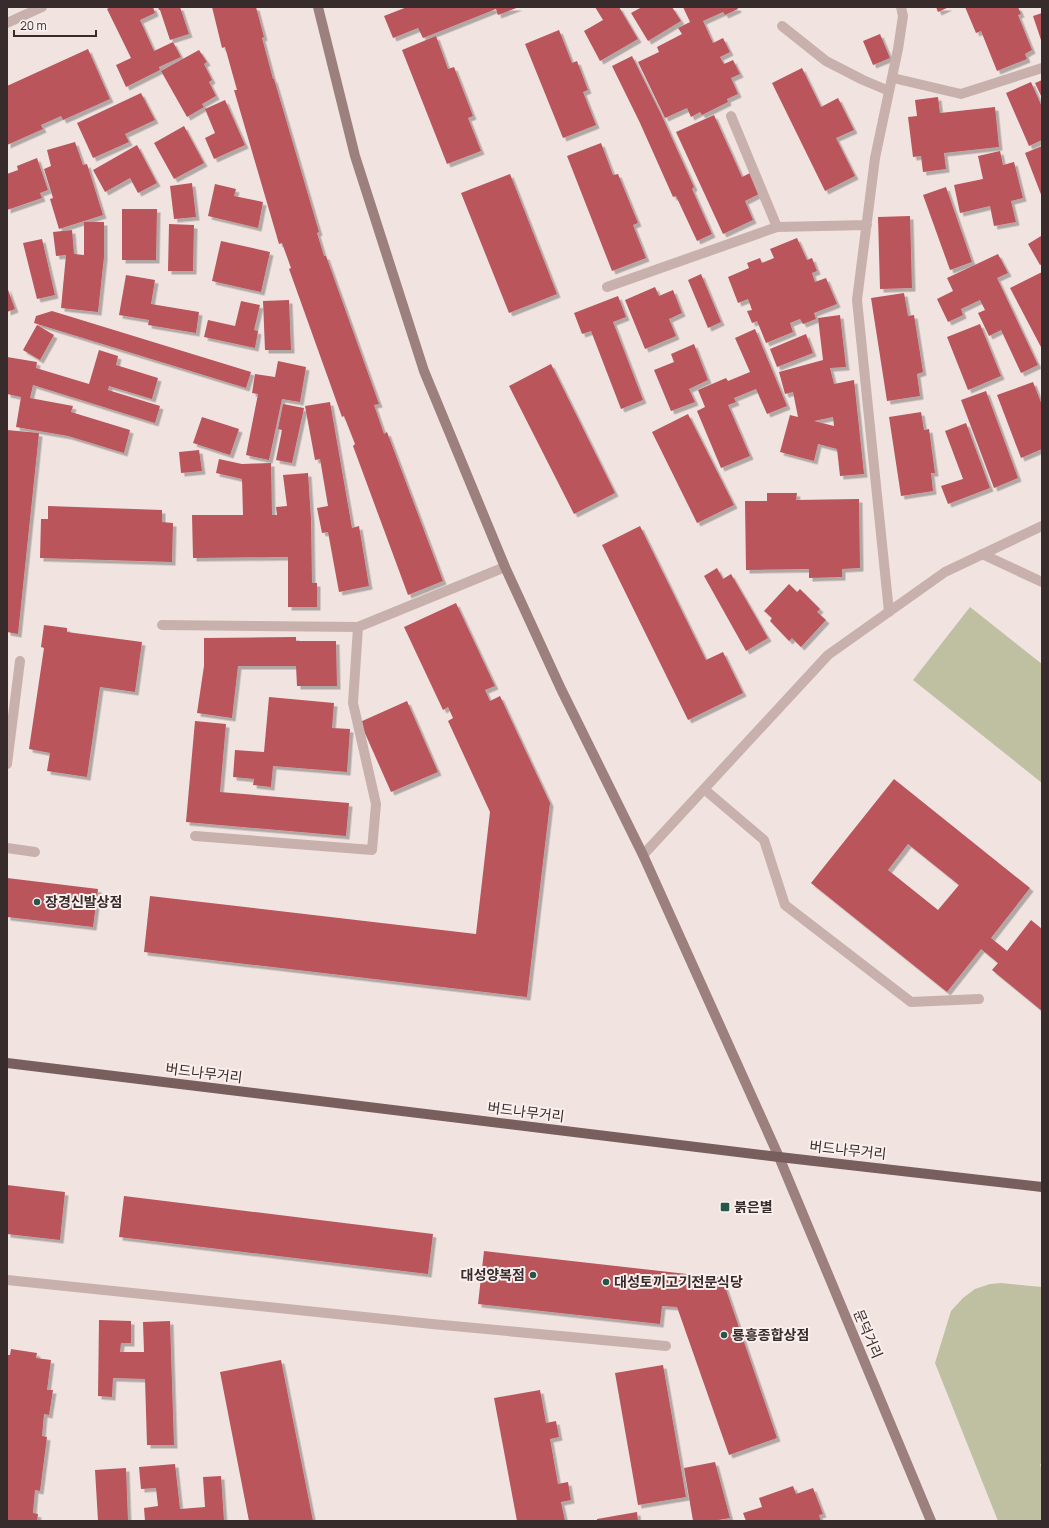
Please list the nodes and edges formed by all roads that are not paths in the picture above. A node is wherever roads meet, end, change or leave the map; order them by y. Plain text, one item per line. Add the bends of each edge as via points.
1 (42, 7) edge
2 (318, 7) edge
3 (901, 7) edge
4 (7, 23) edge
5 (782, 26) dead end
6 (1042, 68) edge
7 (893, 78) junction
8 (889, 91) junction
9 (731, 116) dead end
10 (867, 225) junction
11 (777, 227) junction
12 (607, 287) dead end
13 (1042, 526) edge
14 (982, 554) junction
15 (505, 567) junction
16 (1042, 582) edge
17 (889, 612) junction
18 (162, 625) dead end
19 (358, 627) junction
20 (20, 661) dead end
21 (7, 764) edge
22 (704, 789) junction
23 (195, 836) dead end
24 (7, 848) edge
25 (35, 852) dead end
26 (643, 856) junction
27 (979, 999) dead end
28 (7, 1063) edge
29 (779, 1157) junction
30 (1042, 1187) edge
31 (7, 1280) edge
32 (666, 1346) dead end
33 (931, 1521) edge

1 - 4 street
2 - 15 main road, 문덕거리 via 355,156 424,371
3 - 7 street via 903,16
5 - 8 street via 826,61
6 - 7 street via 962,94
7 - 8 street
8 - 10 street via 875,158
9 - 11 street
10 - 11 street
10 - 17 street via 857,300
11 - 12 street
13 - 14 street
14 - 16 street
14 - 17 street via 945,572
15 - 19 street
15 - 26 main road, 문덕거리 via 560,689
17 - 22 street via 828,655
18 - 19 street
19 - 23 street via 353,703 376,804 372,850
20 - 21 street
22 - 26 street
22 - 27 street via 764,840 785,906 911,1002
24 - 25 street
26 - 29 main road, 문덕거리
28 - 29 main road, 버드나무거리
29 - 30 main road, 버드나무거리
29 - 33 main road, 문덕거리
31 - 32 street

